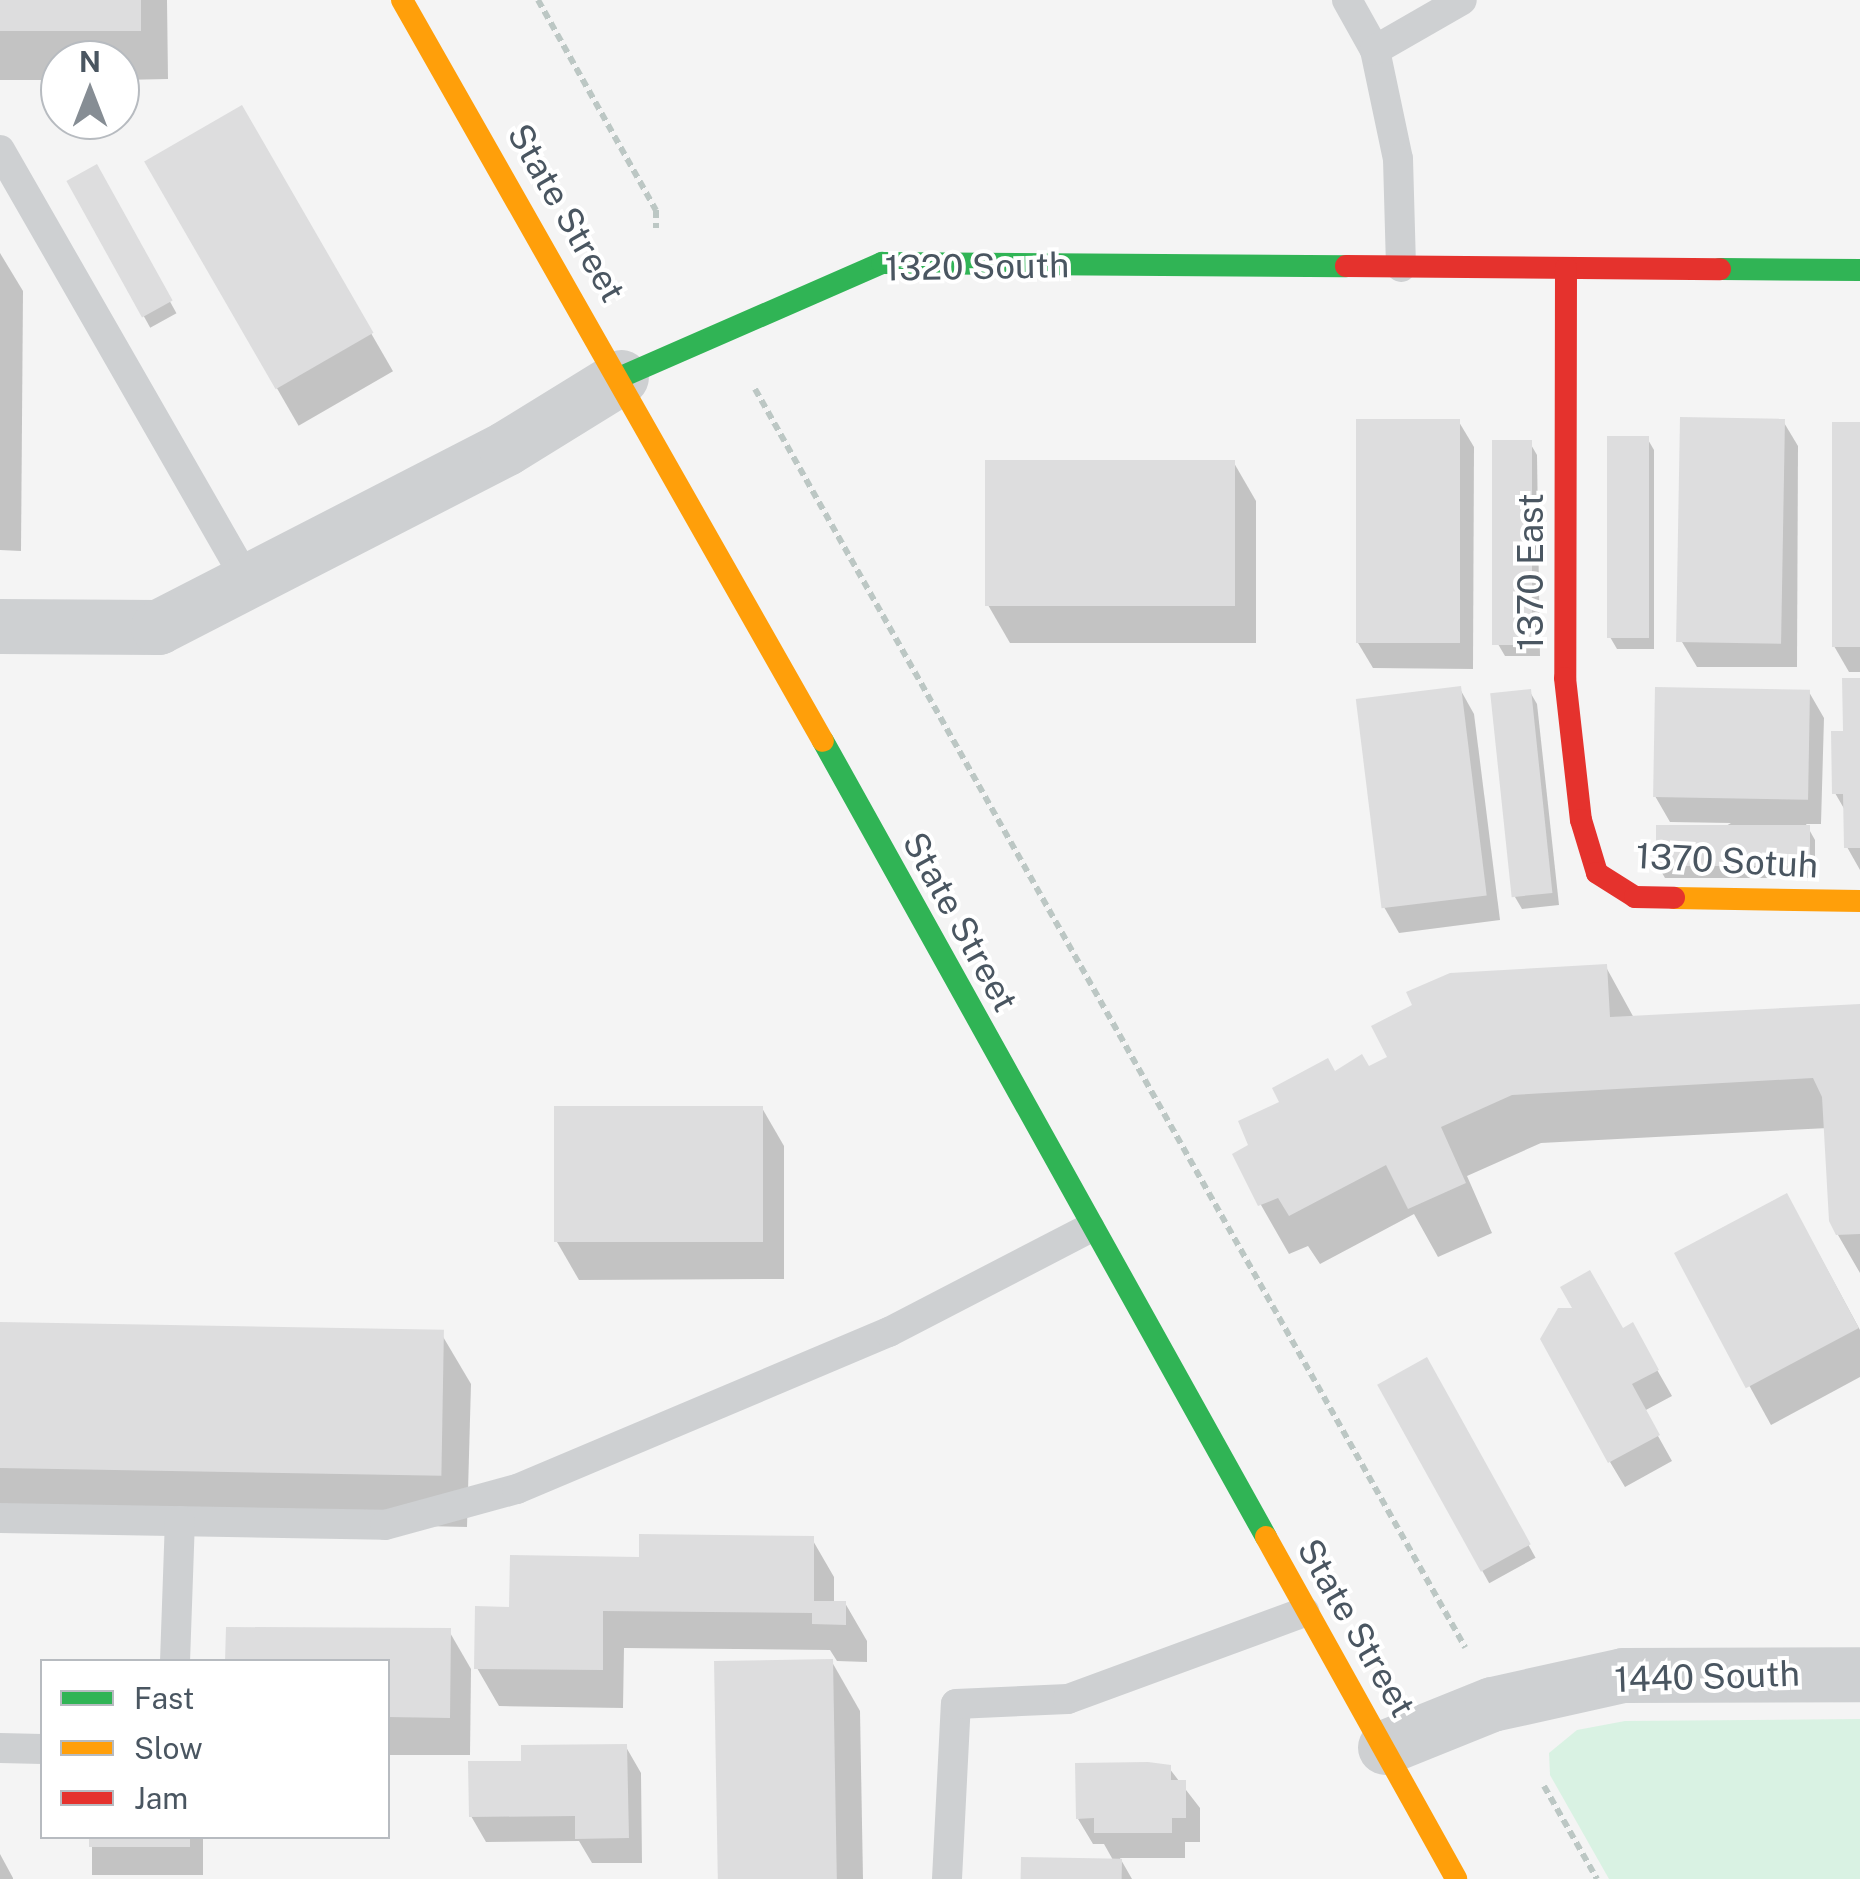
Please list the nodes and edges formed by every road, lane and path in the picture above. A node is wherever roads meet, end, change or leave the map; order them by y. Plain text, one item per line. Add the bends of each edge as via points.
1 (402, 0) edge
2 (538, 0) edge
3 (1347, 0) edge
4 (1462, 0) edge
5 (1376, 50) junction
6 (0, 150) edge
7 (656, 228) dead end
8 (1400, 267) junction
9 (1566, 268) junction
10 (1860, 270) edge
11 (621, 377) junction
12 (755, 389) dead end
13 (249, 584) junction
14 (0, 626) edge
15 (1597, 874) joint
16 (1860, 901) edge
17 (1090, 1228) junction
18 (0, 1518) edge
19 (180, 1522) junction
20 (1305, 1612) junction
21 (1465, 1646) dead end
22 (174, 1659) edge
23 (1860, 1674) edge
24 (1385, 1747) junction
25 (0, 1748) edge
26 (40, 1748) edge
27 (1544, 1786) dead end
28 (948, 1879) edge
29 (1456, 1879) edge
30 (1597, 1879) edge

1 - 11 main road, State Street
2 - 7 path via 656,210
3 - 5 lane
4 - 5 lane
5 - 8 lane via 1398,159
6 - 13 lane
8 - 9 main road, 1320 South
8 - 11 main road, 1320 South via 882,263
9 - 10 main road, 1320 South
9 - 15 main road, 1370 East via 1565,678 1581,820
11 - 13 street, 1320 South via 506,448
11 - 17 main road, State Street
12 - 21 path
13 - 14 street, 1320 South via 158,627
15 - 16 main road, 1370 Sotuh via 1634,897
17 - 19 lane via 889,1332 517,1490 385,1525
17 - 20 main road, State Street
18 - 19 lane
19 - 22 lane
20 - 24 main road, State Street
20 - 28 lane via 1068,1699 956,1704
23 - 24 street, 1440 South via 1623,1675 1492,1704
24 - 29 main road, State Street
25 - 26 lane
27 - 30 path

